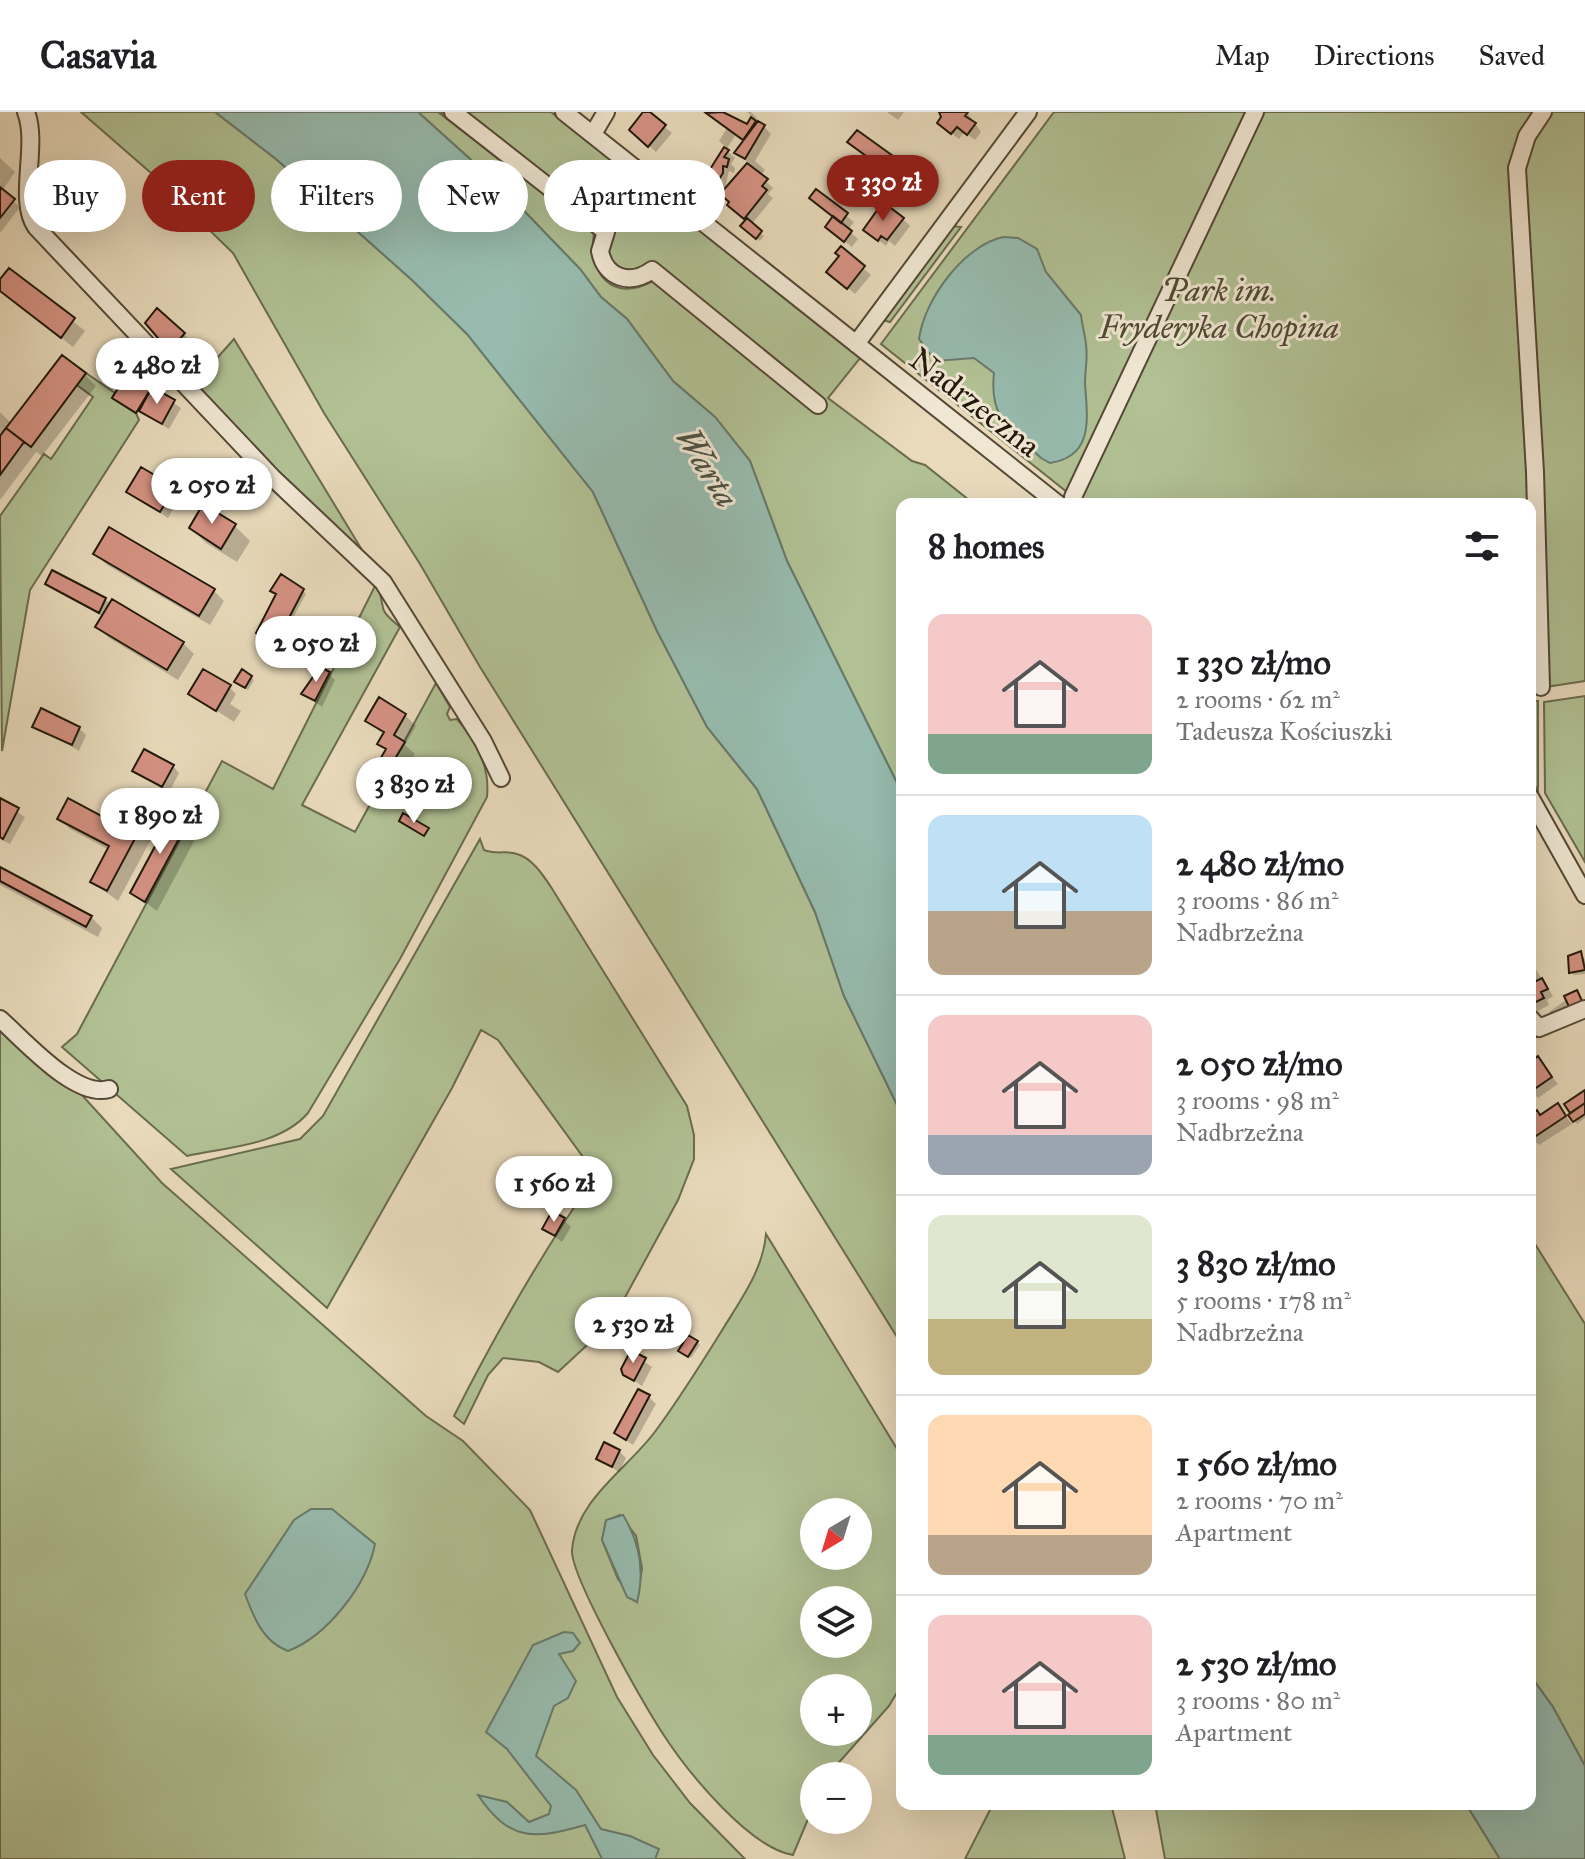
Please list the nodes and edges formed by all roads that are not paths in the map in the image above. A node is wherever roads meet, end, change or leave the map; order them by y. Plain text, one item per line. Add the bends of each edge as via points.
1 (26, 112) edge
2 (453, 112) edge
3 (564, 112) edge
4 (606, 112) edge
5 (1028, 112) edge
6 (1255, 112) edge
7 (1543, 112) edge
8 (593, 134) junction
9 (856, 344) junction
10 (818, 405) dead end
11 (1063, 498) edge
12 (1067, 498) edge
13 (1536, 498) edge
14 (1536, 508) edge
15 (1541, 687) dead end
16 (501, 778) dead end
17 (1536, 808) edge
18 (1585, 895) edge
19 (1585, 1009) edge
20 (0, 1019) edge
21 (1536, 1025) edge
22 (109, 1089) dead end

1 - 16 street via 31,129 29,213 36,227 273,478 383,582
2 - 10 street via 606,232 600,251 610,272 635,279 652,270
3 - 8 street, Nadrzeczna
4 - 8 street
5 - 9 street
6 - 12 street
7 - 13 street via 1527,136 1517,168
8 - 9 street, Nadrzeczna
9 - 11 street, Nadrzeczna
14 - 15 street
17 - 18 street
19 - 21 street via 1539,1028
20 - 22 street via 78,1086 98,1092

